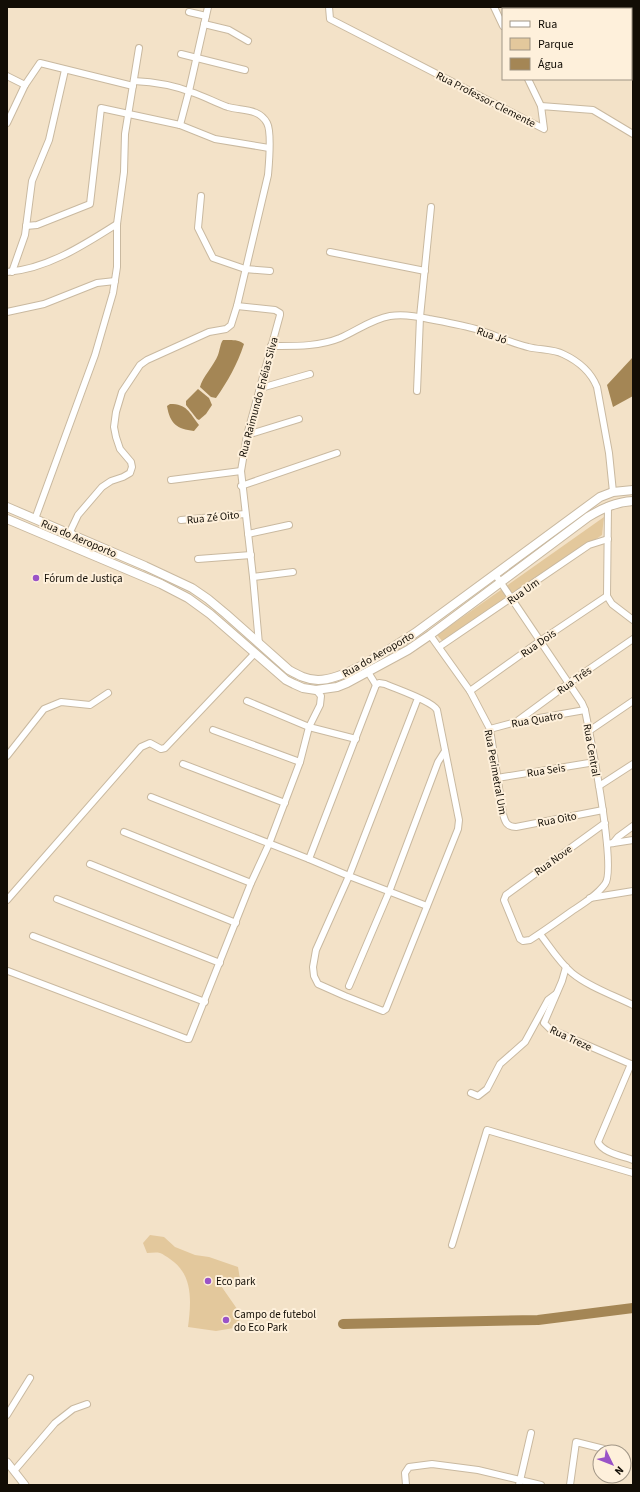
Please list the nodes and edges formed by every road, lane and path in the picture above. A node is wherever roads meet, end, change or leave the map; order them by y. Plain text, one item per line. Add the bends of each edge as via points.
1 (208, 7) edge
2 (329, 7) edge
3 (494, 7) edge
4 (190, 12) dead end
5 (206, 16) junction
6 (204, 24) junction
7 (502, 24) edge
8 (248, 41) dead end
9 (139, 48) dead end
10 (181, 54) dead end
11 (196, 58) junction
12 (65, 70) junction
13 (245, 70) dead end
14 (7, 76) edge
15 (528, 80) edge
16 (133, 84) junction
17 (25, 85) junction
18 (189, 91) junction
19 (541, 106) junction
20 (128, 115) junction
21 (7, 123) edge
22 (180, 126) junction
23 (633, 134) edge
24 (269, 148) junction
25 (201, 196) dead end
26 (431, 206) dead end
27 (117, 224) junction
28 (26, 226) junction
29 (330, 252) dead end
30 (245, 269) junction
31 (270, 271) dead end
32 (425, 271) junction
33 (10, 272) edge
34 (115, 281) junction
35 (237, 306) junction
36 (7, 312) edge
37 (420, 317) junction
38 (271, 346) junction
39 (310, 374) dead end
40 (261, 388) junction
41 (417, 391) dead end
42 (299, 419) dead end
43 (247, 435) junction
44 (337, 453) dead end
45 (241, 471) junction
46 (171, 480) dead end
47 (241, 486) junction
48 (633, 490) edge
49 (613, 492) junction
50 (633, 501) edge
51 (608, 506) junction
52 (7, 507) edge
53 (15, 511) junction
54 (245, 514) junction
55 (35, 519) junction
56 (10, 520) edge
57 (181, 520) dead end
58 (289, 525) dead end
59 (69, 534) junction
60 (248, 534) junction
61 (608, 539) junction
62 (251, 556) junction
63 (198, 560) dead end
64 (293, 572) dead end
65 (496, 574) junction
66 (254, 577) junction
67 (501, 582) junction
68 (607, 596) junction
69 (512, 598) junction
70 (226, 614) junction
71 (633, 620) edge
72 (219, 622) junction
73 (430, 635) junction
74 (633, 640) edge
75 (540, 641) junction
76 (259, 644) junction
77 (439, 647) junction
78 (255, 653) junction
79 (368, 672) junction
80 (569, 683) junction
81 (376, 685) junction
82 (316, 690) junction
83 (470, 691) junction
84 (108, 693) dead end
85 (418, 698) junction
86 (247, 701) dead end
87 (633, 701) edge
88 (585, 710) junction
89 (516, 722) junction
90 (309, 727) junction
91 (490, 729) junction
92 (213, 730) dead end
93 (589, 731) junction
94 (356, 739) junction
95 (445, 751) junction
96 (7, 756) edge
97 (300, 762) junction
98 (595, 762) junction
99 (183, 764) dead end
100 (633, 764) edge
101 (497, 778) junction
102 (599, 786) junction
103 (151, 797) dead end
104 (285, 803) junction
105 (603, 810) junction
106 (605, 823) junction
107 (633, 826) edge
108 (511, 827) joint
109 (124, 832) dead end
110 (633, 840) edge
111 (610, 843) junction
112 (269, 844) junction
113 (309, 859) junction
114 (90, 864) dead end
115 (348, 876) junction
116 (251, 883) junction
117 (633, 891) edge
118 (389, 892) junction
119 (57, 898) dead end
120 (590, 898) junction
121 (7, 900) edge
122 (427, 906) junction
123 (236, 923) junction
124 (540, 934) junction
125 (34, 936) dead end
126 (220, 963) junction
127 (566, 967) junction
128 (8, 971) dead end
129 (349, 986) dead end
130 (558, 992) junction
131 (205, 1002) junction
132 (633, 1004) edge
133 (632, 1065) edge
134 (471, 1093) dead end
135 (633, 1160) edge
136 (633, 1173) edge
137 (452, 1246) dead end
138 (30, 1378) dead end
139 (86, 1404) dead end
140 (7, 1416) edge
141 (531, 1433) dead end
142 (592, 1446) edge
143 (7, 1462) edge
144 (14, 1471) junction
145 (520, 1483) edge
146 (25, 1485) edge
147 (406, 1485) edge
148 (541, 1485) edge
149 (570, 1485) edge

1 - 5 street
2 - 19 street, Rua Professor Clemente via 330,19 544,128
3 - 7 street
4 - 5 street
5 - 6 street
6 - 8 street via 229,30
6 - 11 street
9 - 16 street
10 - 11 street
11 - 13 street
11 - 18 street
12 - 16 street
12 - 17 street via 40,63
12 - 28 street via 49,140 32,181
14 - 17 street
15 - 19 street
16 - 18 street via 151,82
16 - 20 street
17 - 21 street
18 - 22 street
18 - 24 street via 228,107 256,112 262,116 268,126
19 - 23 street, Rua Professor Clemente via 592,110
20 - 22 street
20 - 27 street
20 - 28 street via 101,108 90,204 37,226
22 - 24 street via 215,139
24 - 30 street via 268,175
25 - 30 street via 198,228 213,258
26 - 32 street
27 - 33 street via 60,257
27 - 34 street
28 - 33 street via 25,235
29 - 32 street
30 - 31 street
30 - 35 street
32 - 37 street
34 - 36 street via 97,283 44,304
34 - 55 street via 95,355
35 - 38 street, Rua Raimundo Enéias Silva via 276,310 280,313
35 - 59 street via 231,325 226,329 209,332 140,365 122,392 114,427 120,449 131,462 130,472 102,487 78,515
37 - 38 street, Rua Jó via 388,316 339,338 310,345
37 - 41 street
37 - 49 street, Rua Jó via 477,329 527,347 562,353 588,372 597,387
38 - 40 street, Rua Raimundo Enéias Silva
39 - 40 street
40 - 43 street, Rua Raimundo Enéias Silva
42 - 43 street
43 - 45 street, Rua Raimundo Enéias Silva
44 - 47 street
45 - 46 street
45 - 47 street, Rua Raimundo Enéias Silva
47 - 54 street, Rua Raimundo Enéias Silva
48 - 49 main road, Rua do Aeroporto
49 - 65 main road, Rua do Aeroporto via 595,501
50 - 51 main road, Rua do Aeroporto
51 - 61 street
51 - 67 main road, Rua do Aeroporto via 588,517
52 - 53 main road, Rua do Aeroporto
53 - 55 main road, Rua do Aeroporto
53 - 56 main road
54 - 57 street, Rua Zé Oito
54 - 60 street, Rua Raimundo Enéias Silva
55 - 59 main road, Rua do Aeroporto
56 - 72 main road, Rua do Aeroporto via 162,584 188,598
58 - 60 street
59 - 70 main road, Rua do Aeroporto via 186,585
60 - 62 street, Rua Raimundo Enéias Silva
61 - 68 street
61 - 69 street, Rua Um via 589,545
62 - 63 street
62 - 66 street, Rua Raimundo Enéias Silva
64 - 66 street
65 - 67 street, Rua Central
65 - 76 main road, Rua do Aeroporto via 415,633 341,675 317,680 300,676 289,670
66 - 76 street, Rua Raimundo Enéias Silva
67 - 69 street, Rua Central
67 - 73 main road, Rua do Aeroporto
68 - 71 street via 612,604
68 - 75 street, Rua Dois
69 - 75 street, Rua Central
69 - 77 street, Rua Um
70 - 72 main road
70 - 76 main road, Rua do Aeroporto
72 - 78 main road, Rua do Aeroporto
73 - 77 street, Rua Perimetral Um
73 - 79 main road, Rua do Aeroporto
74 - 80 street, Rua Três
75 - 80 street, Rua Central
75 - 83 street, Rua Dois
77 - 83 street, Rua Perimetral Um
78 - 82 main road, Rua do Aeroporto via 286,680
78 - 121 street via 165,748 161,749 150,743 141,747
79 - 81 street
79 - 82 main road, Rua do Aeroporto via 337,687
80 - 88 street, Rua Central
80 - 89 street, Rua Três
81 - 85 street via 385,684
81 - 94 street
82 - 90 street via 321,696 320,705
83 - 91 street, Rua Perimetral Um
84 - 96 street via 90,705 61,702 44,709
85 - 95 street via 434,705 437,710
85 - 115 street
86 - 90 street
87 - 93 street
88 - 89 street, Rua Quatro
88 - 93 street, Rua Central
89 - 91 street, Rua Quatro
90 - 94 street
90 - 97 street
91 - 101 street, Rua Perimetral Um
92 - 97 street
93 - 98 street, Rua Central
94 - 113 street
95 - 118 street via 438,762
95 - 122 street via 459,820 458,830
97 - 104 street
98 - 101 street, Rua Seis
98 - 102 street, Rua Central
99 - 104 street
100 - 102 street
101 - 108 street, Rua Perimetral Um via 504,820
102 - 105 street, Rua Central
103 - 112 street
104 - 112 street
105 - 106 street, Rua Central
105 - 108 street, Rua Oito
106 - 111 street, Rua Central
106 - 124 street, Rua Nove via 508,893 504,900 520,939 526,942
107 - 111 street
109 - 116 street
110 - 111 street
111 - 120 street, Rua Central via 609,877
112 - 113 street
112 - 116 street
113 - 115 street
114 - 123 street
115 - 118 street
115 - 122 street via 316,950 314,976 318,984 380,1010 386,1010
116 - 123 street
117 - 120 street
118 - 122 street
118 - 129 street
119 - 126 street
120 - 124 street, Rua Central
123 - 126 street
124 - 127 street
125 - 131 street
126 - 131 street
127 - 130 street, Rua Treze
127 - 132 street via 586,983
128 - 131 street via 187,1039 191,1037
130 - 133 street, Rua Treze via 544,1023 547,1027
130 - 134 street via 548,1000 525,1042 500,1064 487,1089 478,1096
133 - 135 street via 599,1140 600,1145 606,1150
136 - 137 street via 487,1130
138 - 140 street
139 - 144 street via 73,1408 54,1423
141 - 145 street
142 - 149 street via 576,1442
143 - 144 street
144 - 146 street
145 - 147 street via 478,1470 432,1464 412,1465 405,1473
145 - 148 street

